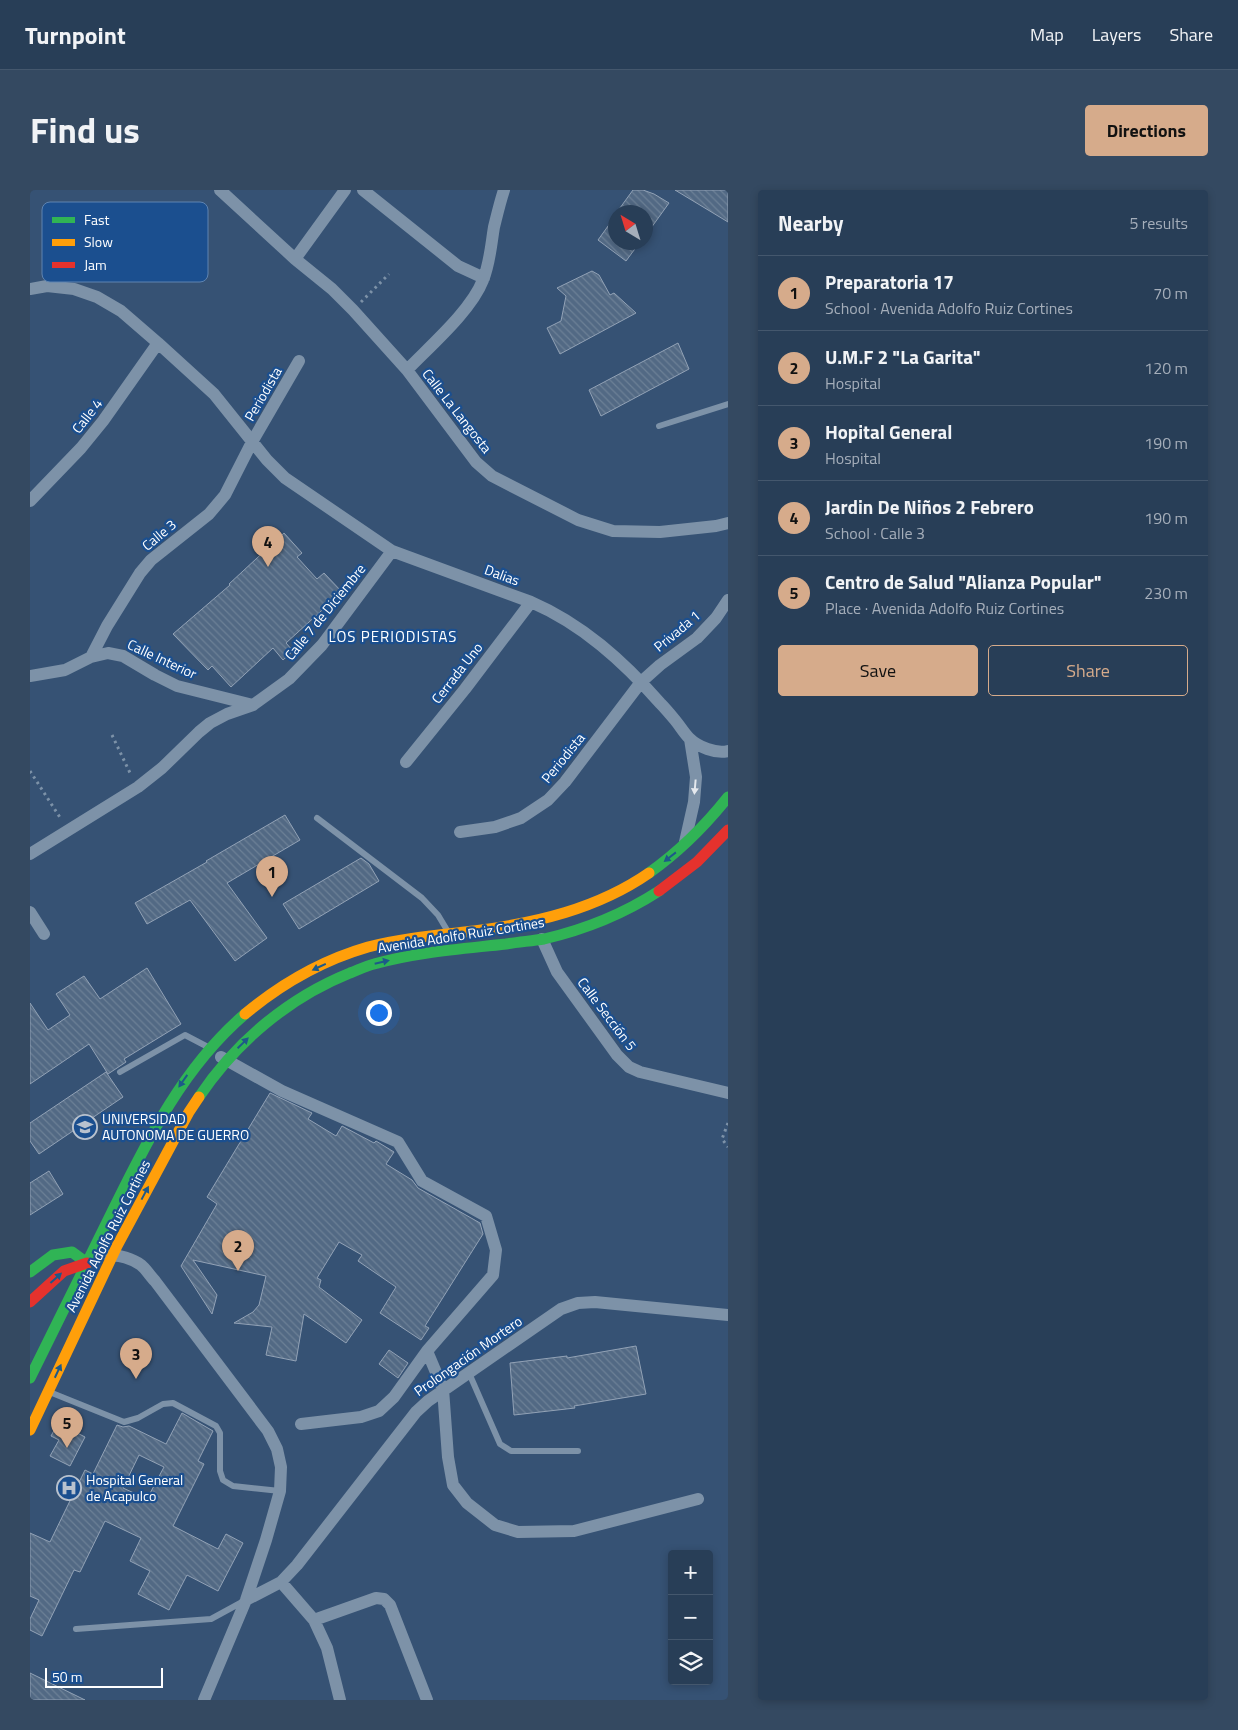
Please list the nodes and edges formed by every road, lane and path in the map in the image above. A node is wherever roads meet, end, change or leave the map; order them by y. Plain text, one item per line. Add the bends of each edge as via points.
1 (220, 190) edge
2 (344, 190) edge
3 (363, 190) edge
4 (504, 190) edge
5 (295, 259) junction
6 (389, 274) dead end
7 (484, 278) junction
8 (30, 289) edge
9 (353, 310) junction
10 (158, 343) junction
11 (299, 361) dead end
12 (407, 370) junction
13 (728, 404) edge
14 (660, 426) dead end
15 (252, 442) junction
16 (30, 501) edge
17 (728, 523) edge
18 (392, 551) junction
19 (728, 600) edge
20 (531, 602) junction
21 (92, 657) junction
22 (30, 676) edge
23 (641, 682) junction
24 (253, 705) junction
25 (112, 735) dead end
26 (690, 739) junction
27 (728, 751) edge
28 (406, 762) dead end
29 (30, 771) edge
30 (138, 787) junction
31 (728, 797) edge
32 (317, 818) dead end
33 (68, 830) junction
34 (728, 830) edge
35 (460, 832) dead end
36 (685, 846) junction
37 (30, 854) edge
38 (30, 912) edge
39 (44, 934) dead end
40 (449, 934) junction
41 (542, 939) junction
42 (209, 1048) junction
43 (226, 1060) junction
44 (120, 1072) dead end
45 (728, 1093) edge
46 (728, 1123) edge
47 (728, 1146) edge
48 (113, 1255) junction
49 (87, 1263) junction
50 (30, 1272) edge
51 (30, 1302) edge
52 (728, 1315) edge
53 (426, 1351) junction
54 (469, 1373) junction
55 (30, 1378) edge
56 (443, 1390) junction
57 (48, 1392) junction
58 (300, 1424) dead end
59 (30, 1430) edge
60 (578, 1451) dead end
61 (280, 1491) junction
62 (698, 1499) dead end
63 (281, 1582) junction
64 (246, 1600) junction
65 (314, 1620) junction
66 (76, 1629) dead end
67 (204, 1700) edge
68 (340, 1700) edge
69 (427, 1700) edge

1 - 5 street, Calle La Langosta
2 - 5 street
3 - 7 street via 458,266
4 - 7 street
5 - 9 street, Calle La Langosta
6 - 9 path
7 - 12 street via 458,316
8 - 10 street, Dalias via 48,286 74,289 97,297 121,311
9 - 12 street, Calle La Langosta
10 - 15 street, Dalias via 214,394
10 - 16 street, Calle 4 via 103,421
11 - 15 street, Periodista
12 - 17 street, Calle La Langosta via 481,467 492,476 578,520 613,531 660,532
13 - 14 lane
15 - 18 street, Dalias via 285,478
15 - 21 street, Calle 3 via 225,495 209,514 151,560 140,573
18 - 20 street, Dalias
18 - 24 street, Calle 7 de Diciembre via 322,645 290,679
19 - 23 street, Privada 1 via 697,638
20 - 23 street, Dalias via 580,628
20 - 28 street, Cerrada Uno
21 - 22 street, Calle Interior via 65,670
21 - 24 street, Calle Interior via 108,653 122,656 177,686
23 - 26 street, Dalias
23 - 35 street, Periodista via 548,800 522,818 495,827
24 - 30 street, Calle 7 de Diciembre via 210,723
25 - 30 path
26 - 27 street, Dalias via 707,749
26 -> 36 street via 696,777
29 - 33 path
30 - 33 street, Calle 7 de Diciembre
31 - 36 main road, Avenida Adolfo Ruiz Cortines
32 - 40 lane via 422,898 438,915
33 - 37 street, Calle 7 de Diciembre
34 - 41 main road, Avenida Adolfo Ruiz Cortines via 697,862 657,892 616,914
36 -> 40 main road, Avenida Adolfo Ruiz Cortines via 650,873 576,910 532,922
38 - 39 street
40 -> 42 main road, Avenida Adolfo Ruiz Cortines via 384,944 342,957 297,978 255,1006
43 -> 41 main road, Avenida Adolfo Ruiz Cortines via 286,1007 328,982 374,964 410,956
41 - 45 street, Calle Sección 5 via 557,972 629,1067
42 - 43 street
42 - 44 lane via 185,1034
42 -> 49 main road, Avenida Adolfo Ruiz Cortines via 174,1092
48 -> 43 main road, Avenida Adolfo Ruiz Cortines via 189,1112
43 - 53 street via 282,1091 398,1142 422,1182 486,1216 496,1250 492,1275
46 - 47 path via 722,1138
48 - 49 street
57 -> 48 main road, Avenida Adolfo Ruiz Cortines
48 - 61 street via 141,1264 264,1425 282,1467
49 - 50 main road via 72,1252 53,1255
51 -> 49 main road via 64,1271
49 - 55 main road, Avenida Adolfo Ruiz Cortines
52 - 54 street, Prolongación Mortero via 578,1303 561,1309
53 - 56 street
53 - 58 street via 394,1397 379,1411
54 - 56 street, Prolongación Mortero
54 - 60 lane via 500,1444 511,1451
56 - 62 street via 453,1485 467,1503 495,1525 518,1532 574,1531
56 - 63 street, Prolongación Mortero via 416,1412
57 - 59 main road, Avenida Adolfo Ruiz Cortines
57 - 61 lane via 124,1422 163,1404 173,1403 216,1426 220,1433 223,1480 233,1486
61 - 64 street
63 - 64 street, Prolongación Mortero
63 - 65 street
64 - 66 lane via 211,1619
64 - 67 street
65 - 68 street via 327,1648
65 - 69 street via 376,1598 384,1599 390,1605

